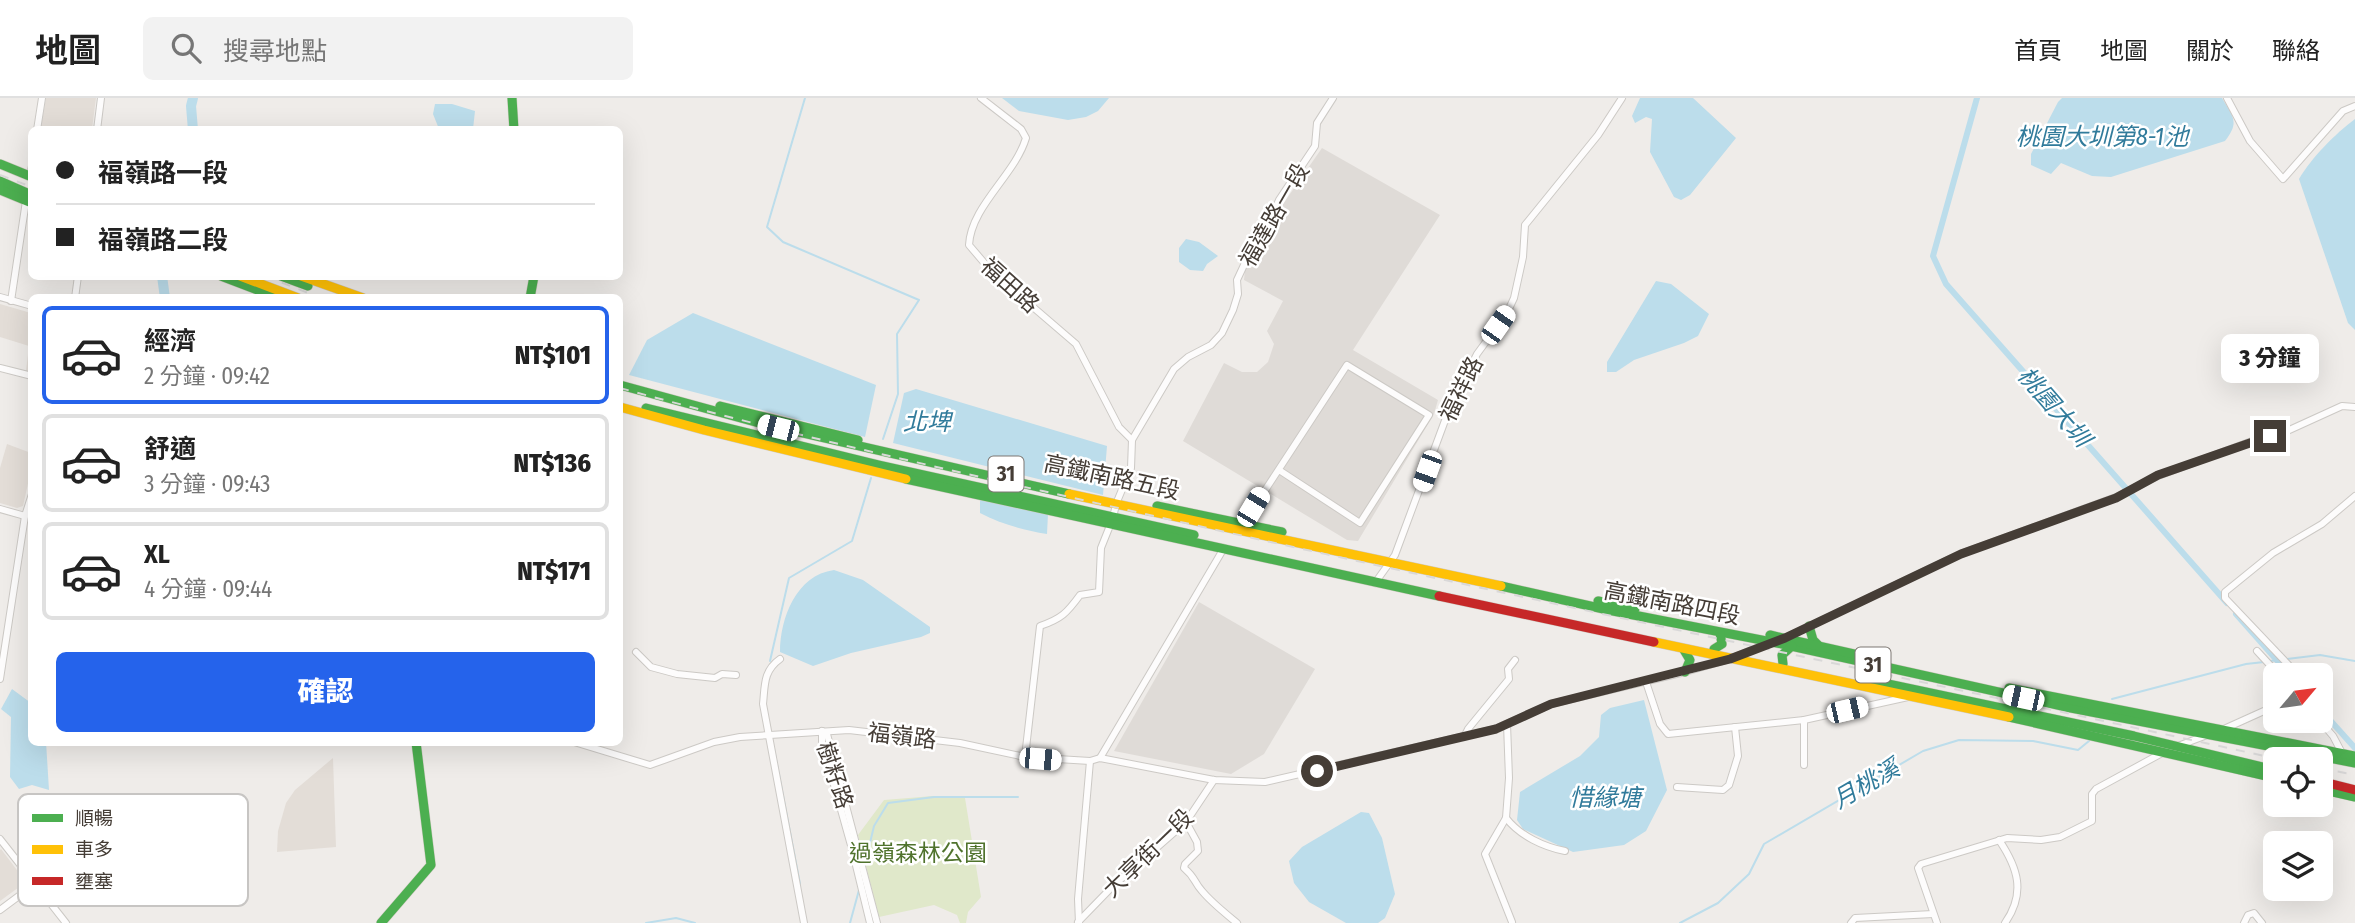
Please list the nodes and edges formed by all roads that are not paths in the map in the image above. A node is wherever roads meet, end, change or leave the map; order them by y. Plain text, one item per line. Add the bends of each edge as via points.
1 (42, 98) edge
2 (101, 98) edge
3 (512, 98) edge
4 (981, 98) edge
5 (1334, 98) edge
6 (1622, 98) edge
7 (2227, 98) edge
8 (2355, 106) edge
9 (38, 126) edge
10 (98, 126) edge
11 (514, 126) edge
12 (0, 157) edge
13 (0, 164) edge
14 (28, 168) edge
15 (28, 175) edge
16 (0, 181) edge
17 (0, 190) edge
18 (28, 199) edge
19 (28, 199) edge
20 (28, 211) edge
21 (231, 280) edge
22 (251, 280) edge
23 (292, 280) edge
24 (307, 280) edge
25 (313, 281) joint
26 (268, 294) edge
27 (287, 294) edge
28 (331, 294) edge
29 (351, 294) edge
30 (0, 297) edge
31 (11, 301) junction
32 (28, 305) edge
33 (0, 368) edge
34 (28, 375) edge
35 (623, 379) edge
36 (623, 385) edge
37 (623, 402) edge
38 (2355, 407) edge
39 (623, 408) edge
40 (728, 429) junction
41 (797, 432) junction
42 (829, 433) junction
43 (1132, 440) junction
44 (761, 445) junction
45 (1279, 470) junction
46 (2355, 496) edge
47 (1117, 501) junction
48 (1058, 505) junction
49 (1030, 506) junction
50 (0, 509) edge
51 (28, 509) edge
52 (26, 516) junction
53 (1112, 521) junction
54 (1244, 524) junction
55 (1298, 535) junction
56 (1224, 548) junction
57 (1328, 548) junction
58 (1394, 558) junction
59 (1377, 581) junction
60 (1577, 597) junction
61 (1608, 610) junction
62 (1548, 612) junction
63 (1574, 625) junction
64 (1809, 626) junction
65 (1720, 633) junction
66 (1785, 638) junction
67 (1772, 642) junction
68 (1818, 645) junction
69 (1792, 646) junction
70 (1684, 649) junction
71 (1714, 649) junction
72 (2257, 650) dead end
73 (636, 652) dead end
74 (1739, 655) junction
75 (780, 659) dead end
76 (1730, 659) junction
77 (1516, 660) dead end
78 (2268, 663) edge
79 (2287, 663) edge
80 (1783, 664) junction
81 (1, 670) edge
82 (1685, 672) junction
83 (736, 675) dead end
84 (0, 679) edge
85 (1646, 682) junction
86 (1913, 696) junction
87 (1982, 703) junction
88 (2099, 707) junction
89 (2071, 708) junction
90 (2263, 711) edge
91 (2020, 719) junction
92 (1804, 720) junction
93 (1507, 724) junction
94 (1735, 727) junction
95 (2222, 730) junction
96 (822, 732) junction
97 (2330, 733) edge
98 (768, 734) junction
99 (2210, 734) junction
100 (2251, 735) junction
101 (1464, 737) junction
102 (416, 746) edge
103 (587, 746) edge
104 (2175, 746) junction
105 (2274, 747) joint
106 (2165, 751) junction
107 (2342, 753) junction
108 (2333, 755) edge
109 (1025, 757) junction
110 (1100, 758) junction
111 (2354, 758) edge
112 (1090, 761) junction
113 (1804, 765) dead end
114 (2222, 765) junction
115 (2254, 765) junction
116 (2263, 767) edge
117 (2263, 775) edge
118 (1214, 780) junction
119 (2333, 784) edge
120 (1677, 787) dead end
121 (2355, 790) edge
122 (2333, 792) edge
123 (2355, 797) edge
124 (1506, 818) junction
125 (1186, 822) junction
126 (0, 839) edge
127 (1999, 840) junction
128 (1565, 851) dead end
129 (18, 862) edge
130 (18, 897) edge
131 (52, 906) edge
132 (0, 911) edge
133 (1933, 914) junction
134 (1079, 922) edge
135 (1512, 922) edge
136 (66, 923) edge
137 (381, 923) edge
138 (804, 923) edge
139 (870, 923) edge
140 (877, 923) edge
141 (1237, 923) edge
142 (1851, 923) edge
143 (1937, 923) edge
144 (2005, 923) edge
145 (2244, 923) edge
146 (2262, 923) edge

1 - 9 street
2 - 10 street
3 - 11 main road
4 - 43 street, 福田路 via 1026,138 973,225 969,245 992,272 1076,344 1119,427
5 - 43 street, 福達路一段 via 1317,122 1315,146 1244,265 1222,333 1174,369
6 - 58 street, 福祥路 via 1525,225 1514,298 1477,354 1450,407
7 - 8 street via 2250,141 2283,179 2343,111
12 - 14 main road
13 - 15 main road
16 - 18 main road
17 - 19 main road
20 - 31 street
21 - 26 main road
22 - 27 main road
23 - 28 main road
24 - 25 main road
25 - 29 main road
30 - 31 street
31 - 32 street
33 - 34 street
35 - 42 main road, 高鐵南路五段 / 31
36 - 41 main road, 高鐵南路五段 / 31
37 - 40 main road, 高鐵南路五段 / 31
38 - 64 street, 福嶺路 via 2342,406 1961,554
39 - 44 main road, 高鐵南路五段 / 31
40 - 44 main road
40 - 48 main road, 高鐵南路五段 / 31
41 - 42 main road
41 - 47 main road, 高鐵南路五段 / 31
42 - 47 main road, 高鐵南路五段 / 31
43 - 47 street, 福達路一段 via 1131,468
44 - 49 main road, 高鐵南路五段 / 31
45 - 45 street via 1347,365 1429,415 1360,523
45 - 54 street
46 - 79 street via 2227,589 2225,598
47 - 53 street, 福達路一段
47 - 54 main road, 高鐵南路五段 / 31
47 - 57 main road, 高鐵南路五段 / 31
48 - 49 main road
48 - 53 main road, 高鐵南路五段 / 31
49 - 53 main road, 高鐵南路五段 / 31
50 - 52 street
51 - 52 street
52 - 81 street
53 - 56 main road, 高鐵南路五段 / 31
53 - 59 main road, 高鐵南路五段 / 31
53 - 109 street, 福達路一段 via 1101,548 1099,592 1080,595 1066,614 1040,626
54 - 55 main road, 高鐵南路五段 / 31
55 - 57 main road
55 - 58 main road, 高鐵南路五段 / 31
56 - 59 main road, 高鐵南路五段 / 31
56 - 110 street
57 - 58 main road, 高鐵南路五段 / 31
58 - 59 street, 福祥路
58 - 60 main road, 高鐵南路四段 / 31
58 - 61 main road, 高鐵南路四段 / 31
59 - 62 main road, 高鐵南路四段 / 31
59 - 63 main road, 高鐵南路四段 / 31
60 - 61 main road
60 - 66 main road, 高鐵南路四段 / 31
61 - 65 main road, 高鐵南路四段 / 31
62 - 63 main road
62 - 71 main road, 高鐵南路四段 / 31
63 - 70 main road, 高鐵南路四段 / 31
64 - 66 street, 福嶺路
64 - 68 main road
65 - 67 main road, 高鐵南路四段 / 31
65 - 71 main road via 1721,644
66 - 67 street, 福嶺路
66 - 68 main road, 高鐵南路四段 / 31
67 - 69 main road, 高鐵南路四段 / 31
67 - 74 street, 福嶺路
68 - 88 main road, 高鐵南路四段 / 31
69 - 80 main road via 1782,655
69 - 89 main road, 高鐵南路四段 / 31
70 - 76 main road, 高鐵南路四段 / 31
70 - 82 main road via 1690,660
71 - 74 main road, 高鐵南路四段 / 31
72 - 78 street
73 - 83 street via 651,667 677,674
74 - 76 street, 福嶺路
74 - 80 main road, 高鐵南路四段 / 31
75 - 98 street via 766,674 763,704
76 - 82 street, 福嶺路
76 - 86 main road, 高鐵南路四段 / 31
77 - 101 street via 1508,669 1509,679
80 - 87 main road, 高鐵南路四段 / 31
81 - 84 street
82 - 85 street, 福嶺路
85 - 93 street, 福嶺路 via 1551,704
85 - 94 street via 1668,734
86 - 91 main road, 高鐵南路四段 / 31
86 - 92 street
87 - 91 main road
87 - 104 main road, 高鐵南路四段 / 31
88 - 89 main road
88 - 95 main road, 高鐵南路四段 / 31
89 - 99 main road, 高鐵南路四段 / 31
90 - 95 street
91 - 106 main road, 高鐵南路四段 / 31
92 - 94 street
92 - 113 street
93 - 101 street, 福嶺路
93 - 124 street via 1510,778
94 - 120 street via 1738,756 1729,785 1723,790
95 - 99 street
95 - 100 main road, 高鐵南路四段 / 31
96 - 98 street, 福嶺路
96 - 109 street, 福嶺路 via 849,730 946,741
96 - 139 street, 樹籽路
96 - 140 street, 樹籽路 via 827,734
97 - 107 street
98 - 103 street, 福嶺路 via 714,742 650,765
98 - 138 street
99 - 104 street
99 - 105 main road, 高鐵南路四段 / 31
100 - 105 main road
100 - 107 main road, 高鐵南路四段 / 31
101 - 118 street, 福嶺路 via 1265,782
102 - 137 main road via 431,865
104 - 106 street
104 - 115 main road, 高鐵南路四段 / 31
106 - 114 main road, 高鐵南路四段 / 31
106 - 127 street via 2096,789 2092,821 2060,837
107 - 111 main road, 高鐵南路四段 / 31
108 - 111 main road, 高鐵南路四段 / 31
109 - 112 street, 福嶺路
110 - 112 street, 福嶺路
110 - 118 street, 福嶺路
112 - 134 street, 大享街一段
114 - 115 main road
114 - 117 main road, 高鐵南路四段 / 31
115 - 116 main road, 高鐵南路四段 / 31
118 - 125 street, 大享街一段
119 - 121 main road
122 - 123 main road
124 - 128 street via 1541,844
124 - 135 street via 1485,853
125 - 134 street, 大享街一段
125 - 141 street via 1198,851 1184,868 1210,901
126 - 129 street
127 - 133 street via 1920,864
127 - 144 street via 2015,866 2018,894
130 - 132 street
131 - 136 street
133 - 142 street via 1855,918
133 - 143 street
145 - 146 street via 2254,913

